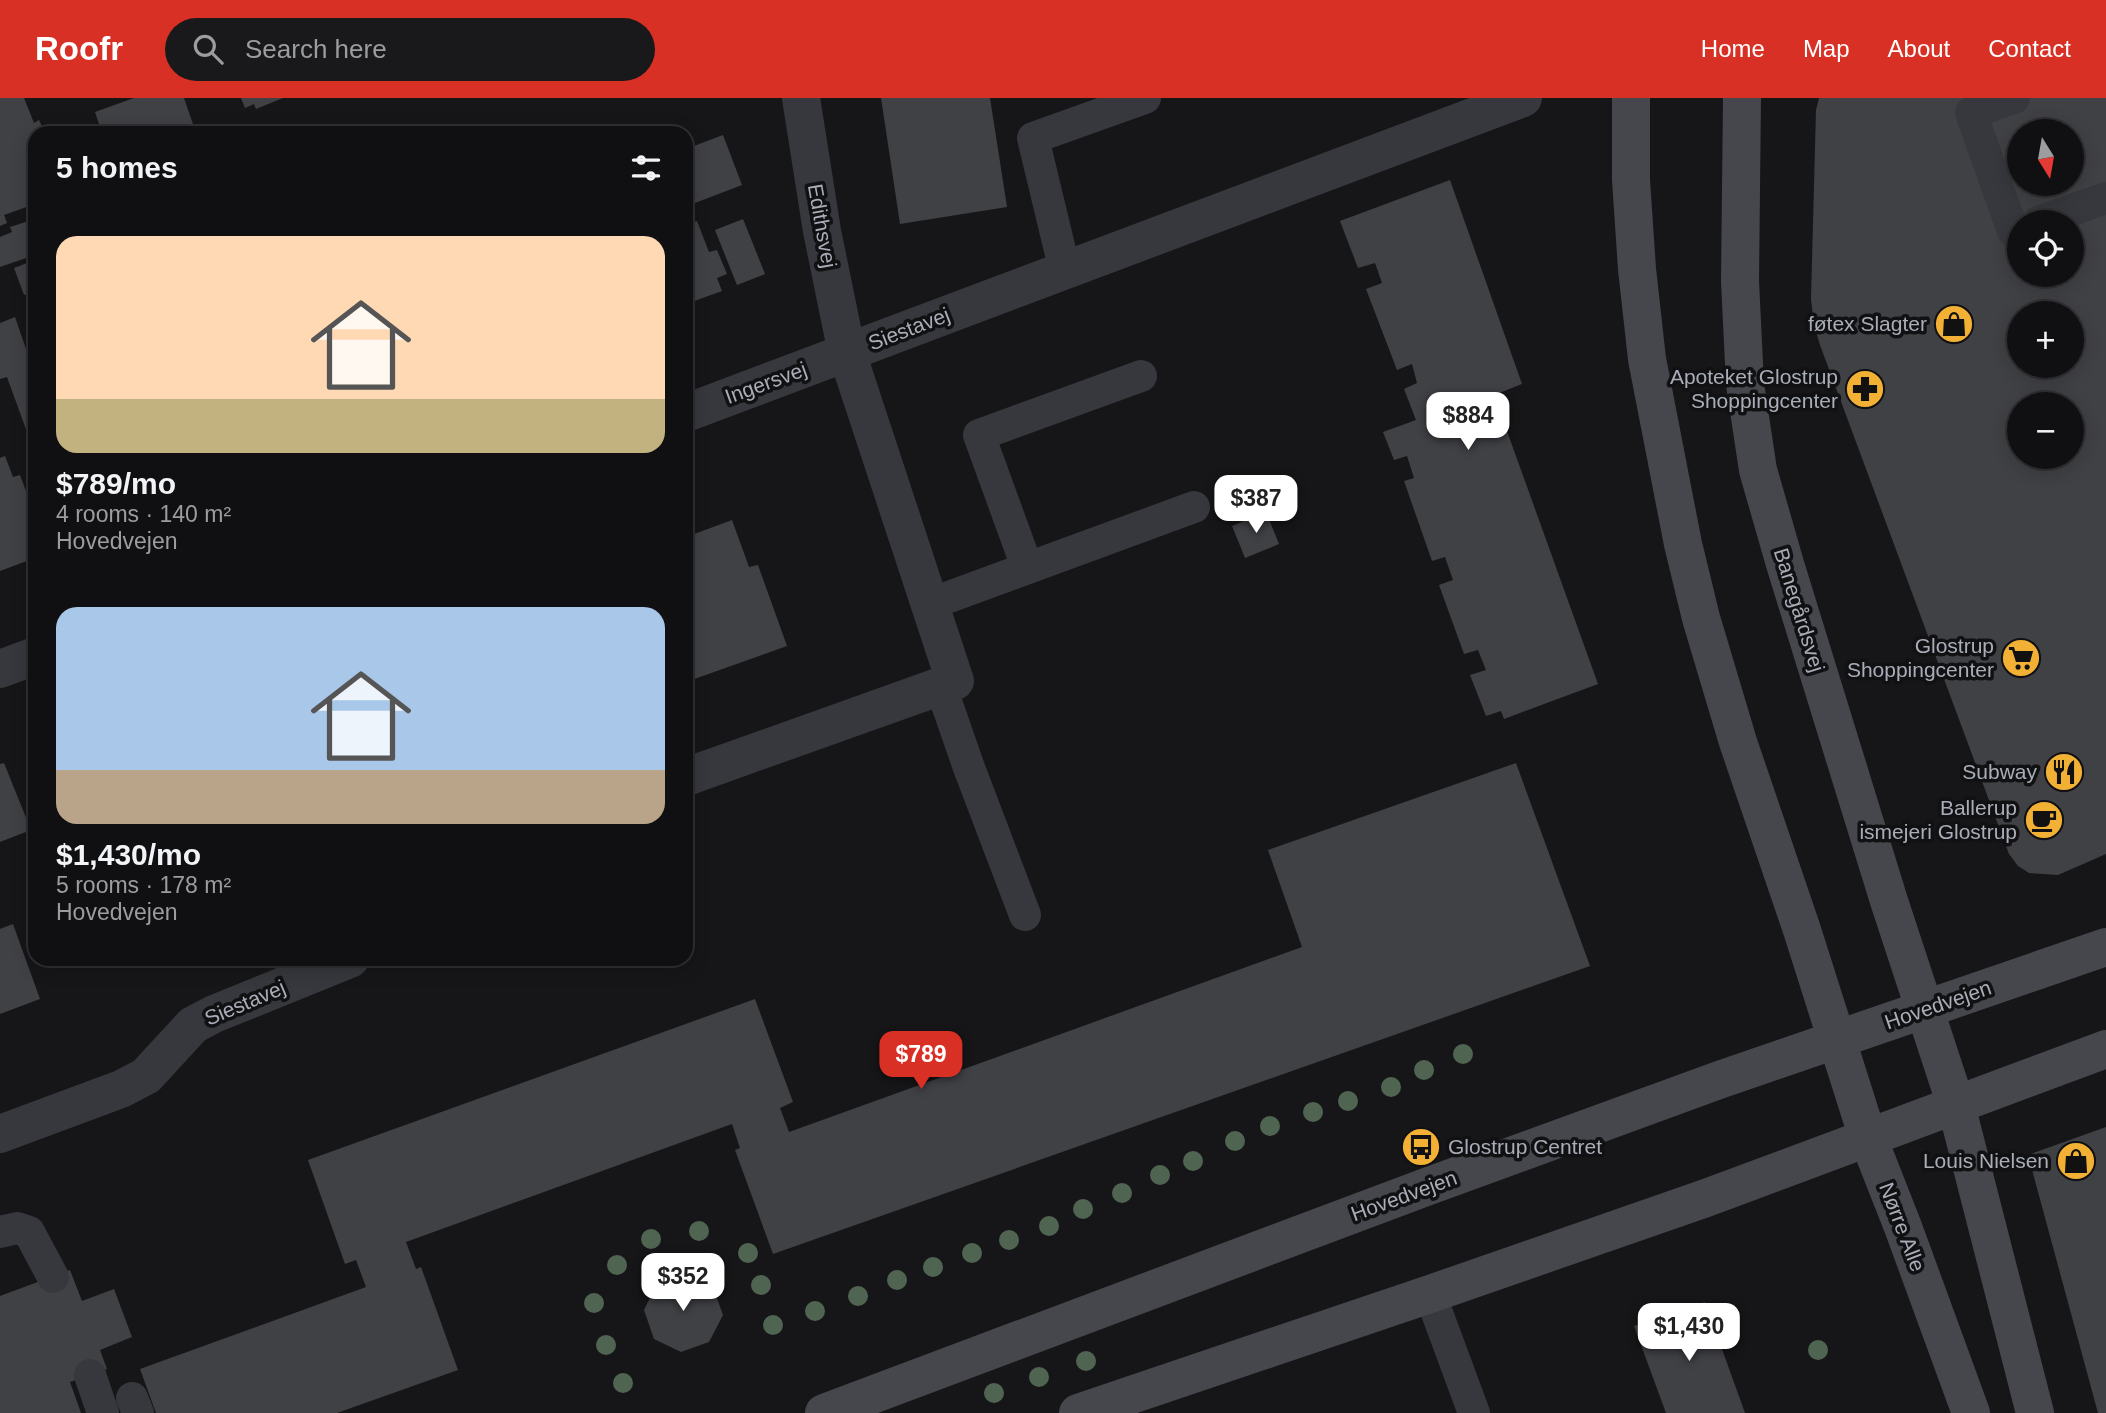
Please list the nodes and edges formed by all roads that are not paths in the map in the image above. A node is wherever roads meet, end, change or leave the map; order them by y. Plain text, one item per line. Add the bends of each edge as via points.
1 (801, 98) edge
2 (1145, 98) edge
3 (1523, 98) edge
4 (1631, 98) edge
5 (1742, 98) edge
6 (2014, 98) edge
7 (1468, 107) edge
8 (2106, 198) edge
9 (2072, 210) edge
10 (2007, 214) edge
11 (1065, 271) junction
12 (847, 353) junction
13 (1141, 376) dead end
14 (693, 410) edge
15 (1194, 507) dead end
16 (1027, 568) junction
17 (930, 604) junction
18 (28, 659) edge
19 (0, 669) edge
20 (941, 687) junction
21 (693, 775) edge
22 (1026, 915) dead end
23 (2106, 947) edge
24 (334, 966) edge
25 (1924, 1010) junction
26 (1835, 1040) junction
27 (2106, 1049) edge
28 (1955, 1105) junction
29 (0, 1133) edge
30 (1868, 1138) junction
31 (0, 1232) edge
32 (53, 1276) dead end
33 (1430, 1294) junction
34 (90, 1375) dead end
35 (103, 1413) edge
36 (824, 1413) edge
37 (1078, 1413) edge
38 (1474, 1413) edge
39 (1971, 1413) edge
40 (2035, 1413) edge

1 - 12 street, Edithsvej
2 - 11 lane via 1033,138
3 - 7 street, Siestavej
4 - 26 street via 1631,180 1647,359 1683,544 1719,684
5 - 25 street, Banegårdsvej via 1740,281 1745,384 1758,470
6 - 10 lane via 1971,113
7 - 11 street, Siestavej
8 - 9 lane
11 - 12 street, Siestavej
12 - 14 street, Ingersvej
12 - 17 street, Siestavej
13 - 16 lane via 979,435
15 - 16 lane
16 - 17 lane
17 - 20 street, Siestavej via 956,681
18 - 19 street
20 - 21 street
20 - 22 lane
23 - 25 street, Hovedvejen
24 - 29 street, Siestavej via 193,1025 146,1076 121,1089
25 - 26 street, Hovedvejen
25 - 28 street, Banegårdsvej
26 - 30 street, Nørre Alle
26 - 36 street, Hovedvejen via 1426,1187
27 - 28 street
28 - 30 street
28 - 40 street
30 - 33 street
30 - 39 street, Nørre Alle
31 - 32 lane via 29,1231
33 - 37 street
33 - 38 lane
34 - 35 lane

